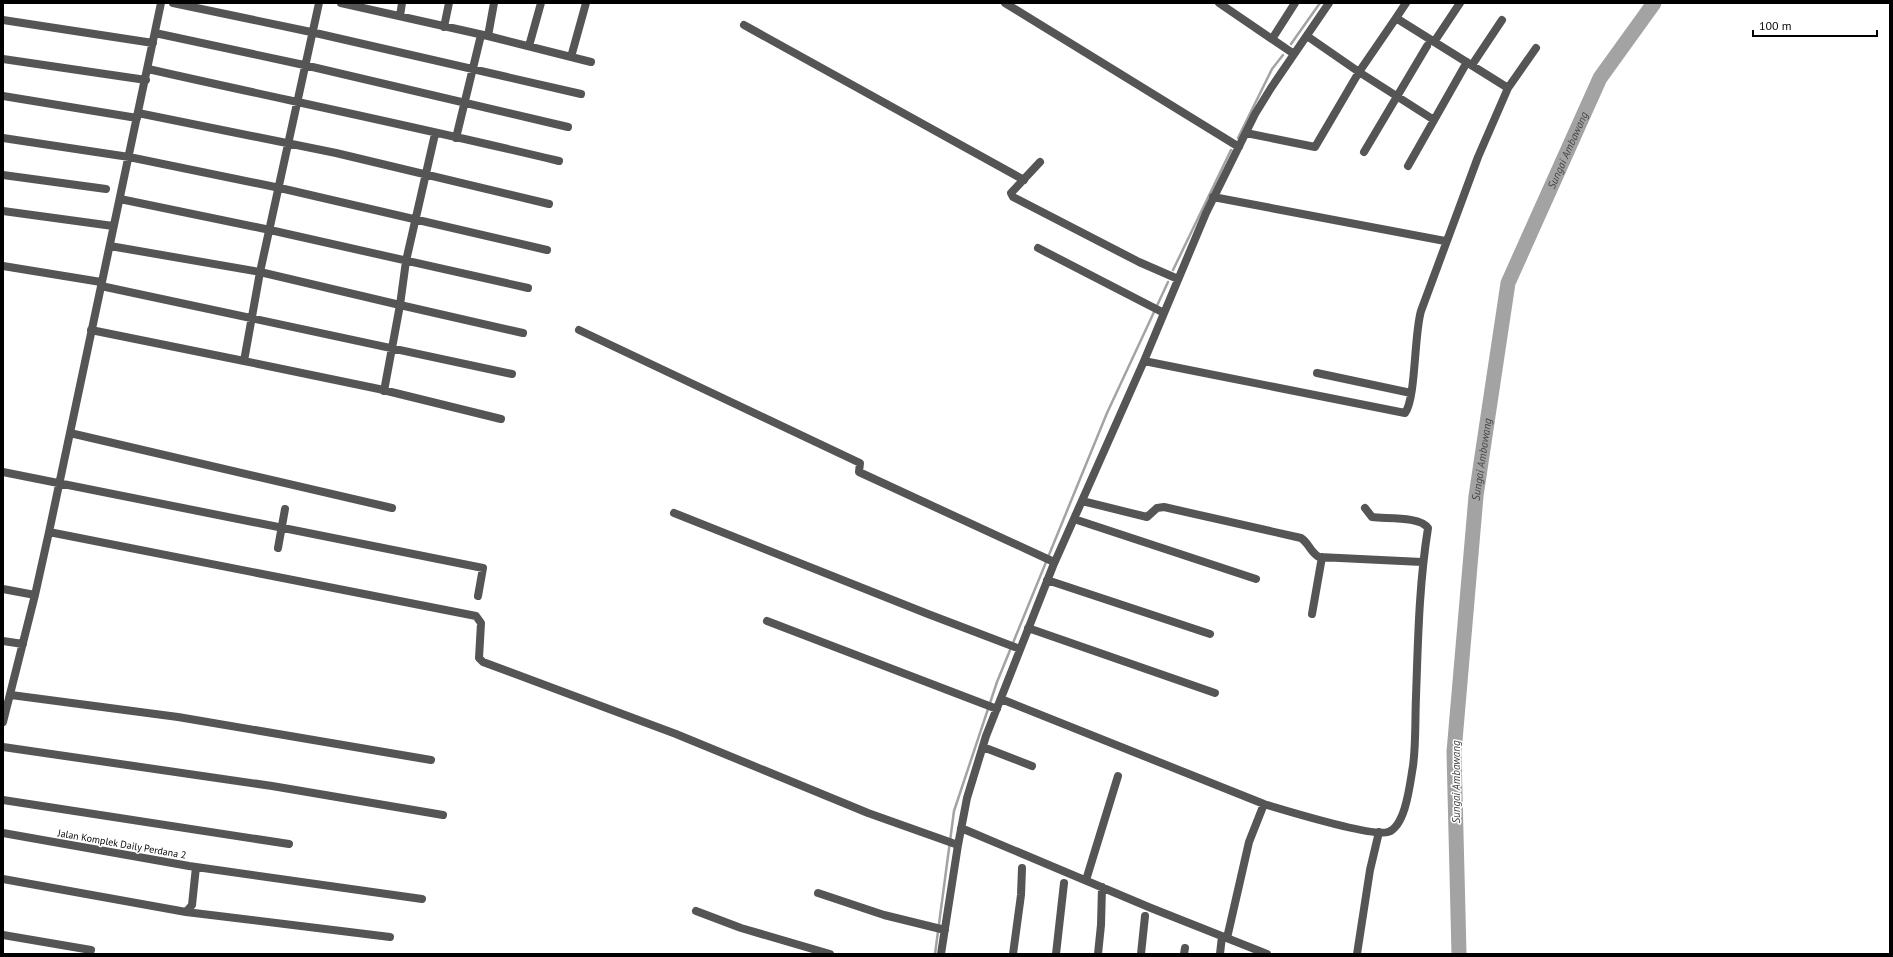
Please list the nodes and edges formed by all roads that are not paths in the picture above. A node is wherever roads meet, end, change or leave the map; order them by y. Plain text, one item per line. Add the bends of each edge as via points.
1 (161, 3) edge
2 (173, 3) edge
3 (319, 3) edge
4 (341, 3) edge
5 (402, 3) edge
6 (449, 3) edge
7 (494, 3) edge
8 (541, 3) edge
9 (586, 3) edge
10 (1005, 3) edge
11 (1220, 3) edge
12 (1295, 3) edge
13 (1329, 3) edge
14 (1406, 3) edge
15 (1460, 3) edge
16 (357, 5) edge
17 (400, 16) junction
18 (1396, 18) junction
19 (3, 20) edge
20 (1502, 20) dead end
21 (744, 24) dead end
22 (444, 27) junction
23 (311, 32) junction
24 (155, 33) junction
25 (484, 35) junction
26 (1306, 36) junction
27 (1272, 39) junction
28 (153, 43) junction
29 (1431, 44) junction
30 (529, 46) junction
31 (1536, 48) dead end
32 (1294, 54) junction
33 (571, 57) junction
34 (3, 59) edge
35 (591, 62) dead end
36 (1469, 64) junction
37 (304, 66) junction
38 (473, 68) junction
39 (148, 69) junction
40 (1359, 72) junction
41 (146, 80) junction
42 (1508, 88) junction
43 (581, 94) dead end
44 (3, 96) edge
45 (1397, 96) junction
46 (296, 102) junction
47 (464, 103) junction
48 (138, 115) junction
49 (1434, 120) junction
50 (568, 127) dead end
51 (1246, 132) junction
52 (435, 134) junction
53 (3, 138) edge
54 (456, 138) junction
55 (288, 144) junction
56 (1239, 146) junction
57 (1364, 152) dead end
58 (129, 157) junction
59 (559, 161) dead end
60 (1040, 162) dead end
61 (1408, 166) dead end
62 (3, 175) edge
63 (426, 175) junction
64 (1024, 180) junction
65 (280, 188) junction
66 (106, 189) dead end
67 (1213, 198) junction
68 (120, 199) junction
69 (549, 204) dead end
70 (3, 211) edge
71 (416, 218) junction
72 (113, 226) junction
73 (270, 230) junction
74 (1445, 241) junction
75 (110, 246) junction
76 (1038, 248) dead end
77 (547, 250) dead end
78 (406, 261) junction
79 (3, 266) edge
80 (260, 272) junction
81 (1178, 279) junction
82 (101, 284) junction
83 (528, 288) dead end
84 (400, 305) junction
85 (1164, 313) junction
86 (251, 318) junction
87 (91, 330) junction
88 (579, 330) dead end
89 (523, 333) dead end
90 (393, 348) junction
91 (244, 361) junction
92 (1144, 361) junction
93 (1317, 373) dead end
94 (512, 374) dead end
95 (384, 391) junction
96 (1411, 393) junction
97 (501, 420) dead end
98 (70, 433) junction
99 (3, 472) edge
100 (59, 484) junction
101 (1082, 501) junction
102 (392, 508) dead end
103 (1365, 508) dead end
104 (286, 509) dead end
105 (674, 513) dead end
106 (1074, 519) junction
107 (281, 528) junction
108 (49, 532) junction
109 (278, 548) dead end
110 (1322, 557) junction
111 (1054, 562) junction
112 (1422, 562) junction
113 (1256, 579) dead end
114 (1047, 580) junction
115 (3, 589) edge
116 (35, 595) junction
117 (478, 596) dead end
118 (1312, 614) dead end
119 (767, 621) dead end
120 (1028, 628) junction
121 (1210, 634) dead end
122 (3, 641) edge
123 (23, 644) junction
124 (1020, 648) junction
125 (1215, 693) dead end
126 (11, 695) junction
127 (1000, 699) junction
128 (997, 709) junction
129 (3, 722) edge
130 (3, 747) edge
131 (982, 747) junction
132 (431, 760) dead end
133 (1032, 766) dead end
134 (1118, 776) dead end
135 (3, 800) edge
136 (1264, 804) junction
137 (443, 815) dead end
138 (961, 828) junction
139 (1378, 832) junction
140 (3, 833) edge
141 (289, 844) dead end
142 (958, 845) junction
143 (196, 867) junction
144 (1022, 868) dead end
145 (3, 879) edge
146 (1086, 880) junction
147 (1064, 883) dead end
148 (1102, 887) junction
149 (818, 893) dead end
150 (422, 899) dead end
151 (696, 911) dead end
152 (186, 912) junction
153 (1145, 916) dead end
154 (945, 930) junction
155 (3, 936) edge
156 (390, 937) dead end
157 (1225, 937) junction
158 (91, 950) dead end
159 (830, 954) edge
160 (941, 954) edge
161 (1013, 954) edge
162 (1056, 954) edge
163 (1098, 954) edge
164 (1141, 954) edge
165 (1220, 954) edge
166 (1267, 954) edge
167 (1357, 954) edge

1 - 24 street
2 - 23 street
3 - 23 street
4 - 16 street
5 - 17 street
6 - 22 street
7 - 25 street
8 - 30 street
9 - 33 street
10 - 56 street
11 - 27 street
12 - 27 street
13 - 26 street
14 - 18 street
15 - 29 street
16 - 17 street
17 - 22 street
18 - 29 street
18 - 40 street
19 - 28 street
20 - 36 street
21 - 64 street
22 - 25 street
23 - 37 street
23 - 38 street
24 - 28 street
24 - 37 street
25 - 30 street
25 - 38 street
26 - 32 street
26 - 40 street
27 - 32 street
28 - 39 street
29 - 36 street
29 - 45 street
30 - 33 street
31 - 42 street
32 - 51 street
33 - 35 street
34 - 41 street
36 - 42 street
36 - 49 street
37 - 46 street
37 - 47 street
38 - 43 street
38 - 47 street
39 - 41 street
39 - 46 street
40 - 45 street
40 - 51 street via 1315,147
41 - 48 street
42 - 74 street
44 - 48 street
45 - 49 street
45 - 57 street
46 - 52 street via 379,119
46 - 55 street
47 - 50 street
47 - 54 street
48 - 55 street
48 - 58 street
49 - 61 street
51 - 56 street
52 - 54 street
52 - 63 street
53 - 58 street
54 - 59 street
55 - 63 street
55 - 65 street
56 - 67 street
58 - 65 street
58 - 68 street
60 - 64 street
62 - 66 street
63 - 69 street
63 - 71 street
64 - 81 street via 1011,193 1014,197 1139,262
65 - 71 street
65 - 73 street
67 - 74 street
67 - 81 street
68 - 72 street
68 - 73 street
70 - 72 street
71 - 77 street
71 - 78 street
72 - 75 street
73 - 78 street
73 - 80 street
74 - 96 street via 1417,324
75 - 80 street
75 - 82 street
76 - 85 street
78 - 83 street
78 - 84 street
79 - 82 street
80 - 84 street
80 - 86 street
81 - 85 street
82 - 86 street
82 - 87 street
84 - 89 street
84 - 90 street
85 - 92 street
86 - 90 street
86 - 91 street
87 - 91 street
87 - 98 street
88 - 111 street via 860,463 859,472
90 - 94 street
90 - 95 street
91 - 95 street
92 - 96 street via 1405,413
92 - 101 street
93 - 96 street
95 - 97 street
98 - 100 street
98 - 102 street
99 - 100 street
100 - 107 street
100 - 108 street
101 - 106 street
101 - 110 street via 1146,517 1157,508 1164,507 1301,538 1314,554
103 - 112 street via 1372,517 1426,524 1428,528
104 - 107 street
105 - 124 street
106 - 111 street
106 - 113 street
107 - 109 street
107 - 117 street via 483,568
108 - 116 street
108 - 142 street via 476,616 481,623 479,658 483,662 676,734 868,813
110 - 112 street
110 - 118 street
111 - 114 street
112 - 139 street via 1413,765 1400,819 1392,830
114 - 120 street
114 - 121 street
115 - 116 street
116 - 123 street
119 - 128 street
120 - 124 street
120 - 125 street
122 - 123 street
123 - 126 street
124 - 127 street
126 - 129 street
126 - 132 street via 178,717
127 - 128 street
127 - 136 street
128 - 131 street
130 - 137 street via 272,786
131 - 133 street
131 - 138 street
134 - 146 street
135 - 141 street
136 - 139 street
136 - 157 street via 1249,842
138 - 142 street
138 - 146 street
139 - 167 street
140 - 143 street, Jalan Komplek Daily Perdana 2
142 - 154 street
143 - 150 street
143 - 152 street, Jalan Komplek Daily Perdana 2 via 192,905
144 - 161 street
145 - 152 street
146 - 148 street
147 - 162 street
148 - 157 street
148 - 163 street
149 - 154 street via 884,915
151 - 159 street via 741,928
152 - 156 street
153 - 164 street
154 - 160 street
155 - 158 street
157 - 165 street
157 - 166 street

